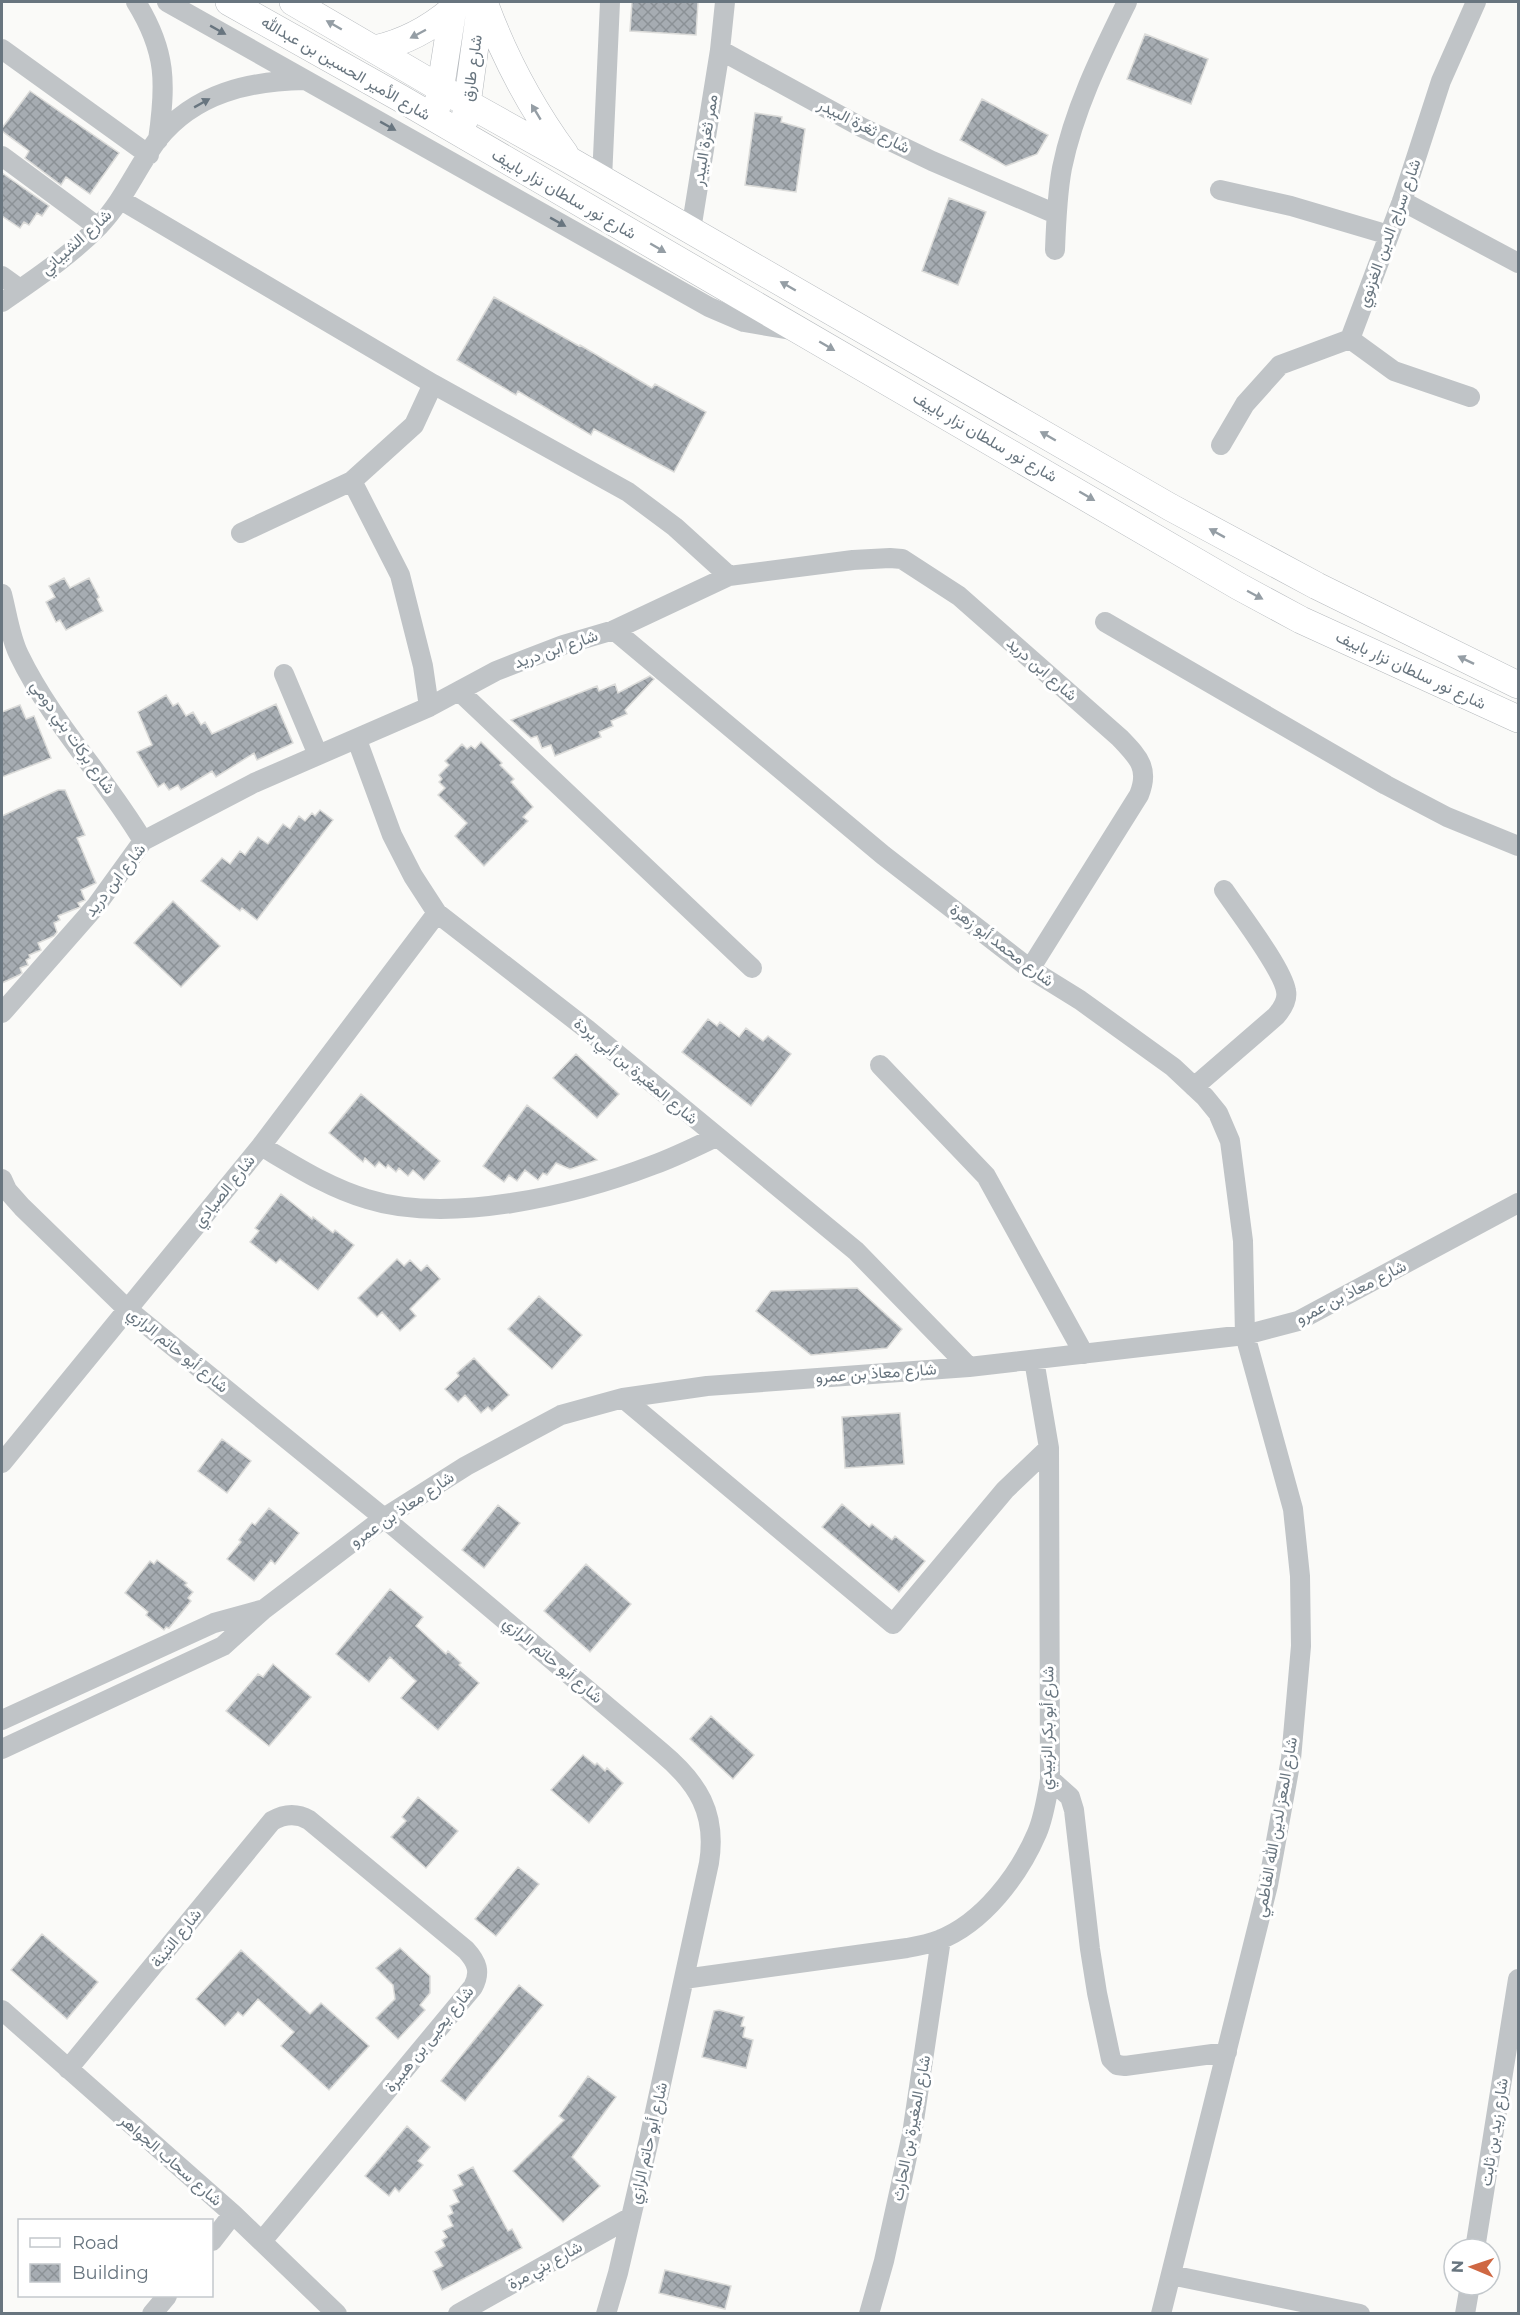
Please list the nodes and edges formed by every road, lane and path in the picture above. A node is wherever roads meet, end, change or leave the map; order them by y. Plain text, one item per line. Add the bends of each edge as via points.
1 (136, 2) edge
2 (167, 2) edge
3 (229, 2) edge
4 (293, 2) edge
5 (482, 2) edge
6 (610, 2) edge
7 (725, 2) edge
8 (1127, 2) edge
9 (1476, 2) edge
10 (454, 5) edge
11 (2, 49) edge
12 (375, 50) junction
13 (720, 50) junction
14 (308, 80) junction
15 (440, 88) junction
16 (468, 103) junction
17 (436, 120) junction
18 (462, 135) junction
19 (153, 147) junction
20 (2, 156) edge
21 (569, 160) junction
22 (602, 179) junction
23 (1220, 190) dead end
24 (121, 200) junction
25 (1402, 201) junction
26 (1056, 214) junction
27 (98, 227) junction
28 (691, 230) junction
29 (1389, 235) junction
30 (1055, 250) dead end
31 (1518, 263) edge
32 (2, 276) edge
33 (20, 290) junction
34 (2, 302) edge
35 (802, 331) junction
36 (1350, 339) junction
37 (434, 384) junction
38 (1470, 397) dead end
39 (1221, 445) dead end
40 (352, 481) junction
41 (241, 533) dead end
42 (729, 576) junction
43 (2, 594) edge
44 (1105, 622) dead end
45 (614, 630) junction
46 (10, 655) edge
47 (284, 674) dead end
48 (1518, 685) edge
49 (459, 691) junction
50 (429, 707) junction
51 (1518, 719) edge
52 (357, 740) junction
53 (318, 755) junction
54 (143, 841) junction
55 (1518, 846) edge
56 (1224, 890) dead end
57 (437, 913) junction
58 (752, 968) dead end
59 (1030, 969) junction
60 (2, 1014) edge
61 (880, 1065) dead end
62 (1194, 1087) junction
63 (716, 1137) junction
64 (261, 1146) junction
65 (2, 1179) edge
66 (1518, 1203) edge
67 (127, 1309) junction
68 (1245, 1335) junction
69 (1084, 1354) junction
70 (1034, 1360) junction
71 (969, 1366) junction
72 (623, 1398) junction
73 (1049, 1448) junction
74 (2, 1463) edge
75 (384, 1518) junction
76 (263, 1610) junction
77 (2, 1720) edge
78 (2, 1749) edge
79 (1050, 1779) junction
80 (289, 1815) joint
81 (941, 1939) junction
82 (684, 1979) junction
83 (1518, 1979) edge
84 (2, 2010) edge
85 (1227, 2052) junction
86 (68, 2069) junction
87 (233, 2214) junction
88 (631, 2217) junction
89 (1477, 2237) edge
90 (213, 2240) edge
91 (262, 2241) junction
92 (1171, 2275) junction
93 (165, 2297) edge
94 (1468, 2297) edge
95 (152, 2313) edge
96 (337, 2313) edge
97 (458, 2313) edge
98 (606, 2313) edge
99 (869, 2313) edge
100 (1161, 2313) edge
101 (1360, 2313) edge
102 (1466, 2313) edge

1 - 19 street, شارع الشيباني via 150,26 162,61 164,98
2 -> 14 street
3 - 17 main road, شارع الأمير الحسين بن عبدالله
12 -> 4 main road, شارع الأمير الحسين بن عبدالله
5 - 16 main road, شارع طارق
21 -> 5 main road via 518,82
6 - 22 street
7 - 13 street
8 - 26 street via 1076,116 1062,167
9 - 25 street, شارع سراج الدين الغزنوي via 1441,81
10 -> 12 main road via 426,30
10 - 15 main road, شارع طارق
11 - 19 street
12 - 15 main road, شارع الأمير الحسين بن عبدالله
13 - 26 street, شارع ثغرة البيدر via 902,147
13 - 28 street, ممر ثغرة البيدر
19 -> 14 street, شارع الشيباني via 180,117 219,94 262,82
14 -> 35 street via 726,315 771,328
15 - 16 main road, شارع الأمير الحسين بن عبدالله
15 - 17 main road, شارع طارق
16 - 18 main road, شارع طارق
16 - 21 main road, شارع نور سلطان نزار باييف
17 - 18 main road, شارع الأمير الحسين بن عبدالله
18 -> 35 main road, شارع نور سلطان نزار باييف
19 - 24 street, شارع الشيباني
20 - 27 street
21 - 22 main road, شارع نور سلطان نزار باييف
22 - 28 main road, شارع نور سلطان نزار باييف
23 - 29 street
24 - 27 street, شارع الشيباني
24 - 37 street
25 - 29 street, شارع سراج الدين الغزنوي
25 - 31 street
26 - 30 street
27 - 33 street, شارع الشيباني
48 -> 28 main road, شارع نور سلطان نزار باييف via 1235,543
29 - 36 street, شارع سراج الدين الغزنوي
32 - 33 street
33 - 34 street, شارع الشيباني
35 -> 51 main road, شارع نور سلطان نزار باييف via 1238,586 1301,620
36 - 38 street via 1394,371
36 - 39 street via 1280,364 1245,404
37 - 40 street via 414,425
37 - 42 street via 628,492 675,527
40 - 41 street
40 - 50 street via 400,575
42 - 45 street, شارع ابن دريد
42 - 59 street, شارع ابن دريد via 853,560 902,559 959,596 1120,738 1142,765 1144,782 1139,795
43 - 46 street, شارع بركات بني دومي
44 - 55 street via 1386,785 1447,817
45 - 49 street, شارع ابن دريد via 530,657
45 - 59 street, شارع محمد أبو زهرة via 883,855
46 - 54 street, شارع بركات بني دومي via 110,788
47 - 53 street
49 - 50 street, شارع ابن دريد
49 - 58 street
50 - 52 street, شارع ابن دريد
52 - 53 street, شارع ابن دريد
52 - 57 street, شارع المغيرة بن أبي بردة via 392,835
53 - 54 street, شارع ابن دريد via 254,783
54 - 60 street, شارع ابن دريد via 96,906
56 - 62 street via 1276,969 1287,993 1276,1016
57 - 63 street, شارع المغيرة بن أبي بردة via 588,1030
57 - 64 street, شارع الصيادي
59 - 62 street, شارع محمد أبو زهرة via 1111,1022
61 - 69 street via 986,1176
62 - 68 street, شارع محمد أبو زهرة via 1218,1113 1230,1141 1243,1241
63 - 64 street via 654,1165 578,1190 450,1209 368,1200 335,1187
63 - 71 street, شارع المغيرة بن أبي بردة via 856,1251
64 - 67 street, شارع الصيادي
65 - 67 street, شارع أبو حاتم الرازي via 22,1207
66 - 68 street, شارع معاذ بن عمرو via 1298,1321
67 - 74 street, شارع الصيادي
67 - 75 street, شارع أبو حاتم الرازي
68 - 69 street, شارع معاذ بن عمرو
68 - 85 street, شارع المعز لدين الله الفاطمي via 1293,1509 1300,1576 1301,1647 1291,1759 1273,1862
69 - 70 street, شارع معاذ بن عمرو
70 - 71 street, شارع معاذ بن عمرو
70 - 73 street, شارع أبو بكر الزبيدي
71 - 72 street, شارع معاذ بن عمرو via 706,1386
72 - 73 street via 893,1624 1005,1490
72 - 75 street, شارع معاذ بن عمرو via 546,1422
73 - 79 street, شارع أبو بكر الزبيدي
75 - 76 street, شارع معاذ بن عمرو
75 - 82 street, شارع أبو حاتم الرازي via 673,1762 698,1794 709,1816 712,1843
76 - 77 street, شارع معاذ بن عمرو via 214,1623
76 - 78 street, شارع معاذ بن عمرو via 223,1646
79 - 81 street, شارع أبو بكر الزبيدي via 1038,1832 1022,1863 989,1904 965,1926
79 - 85 street via 1066,1792 1074,1810 1095,1982 1111,2059 1117,2066 1125,2066
80 - 86 street, شارع التينة via 272,1821
80 - 91 street, شارع يحيى بن هبيرة via 309,1820 466,1950 478,1973 473,1987
81 - 82 street, شارع أبو بكر الزبيدي via 907,1948
81 - 99 street, شارع المغيرة بن الحارث via 912,2134
82 - 88 street, شارع أبو حاتم الرازي
83 - 89 street, شارع زيد بن ثابت
84 - 86 street, شارع سحاب الجواهر
85 - 92 street, شارع المعز لدين الله الفاطمي
86 - 87 street, شارع سحاب الجواهر
87 - 90 street
87 - 91 street, شارع سحاب الجواهر
88 - 97 street, شارع بني مرة
88 - 98 street, شارع أبو حاتم الرازي
91 - 96 street, شارع سحاب الجواهر
92 - 100 street, شارع المعز لدين الله الفاطمي
92 - 101 street
93 - 95 street
94 - 102 street

